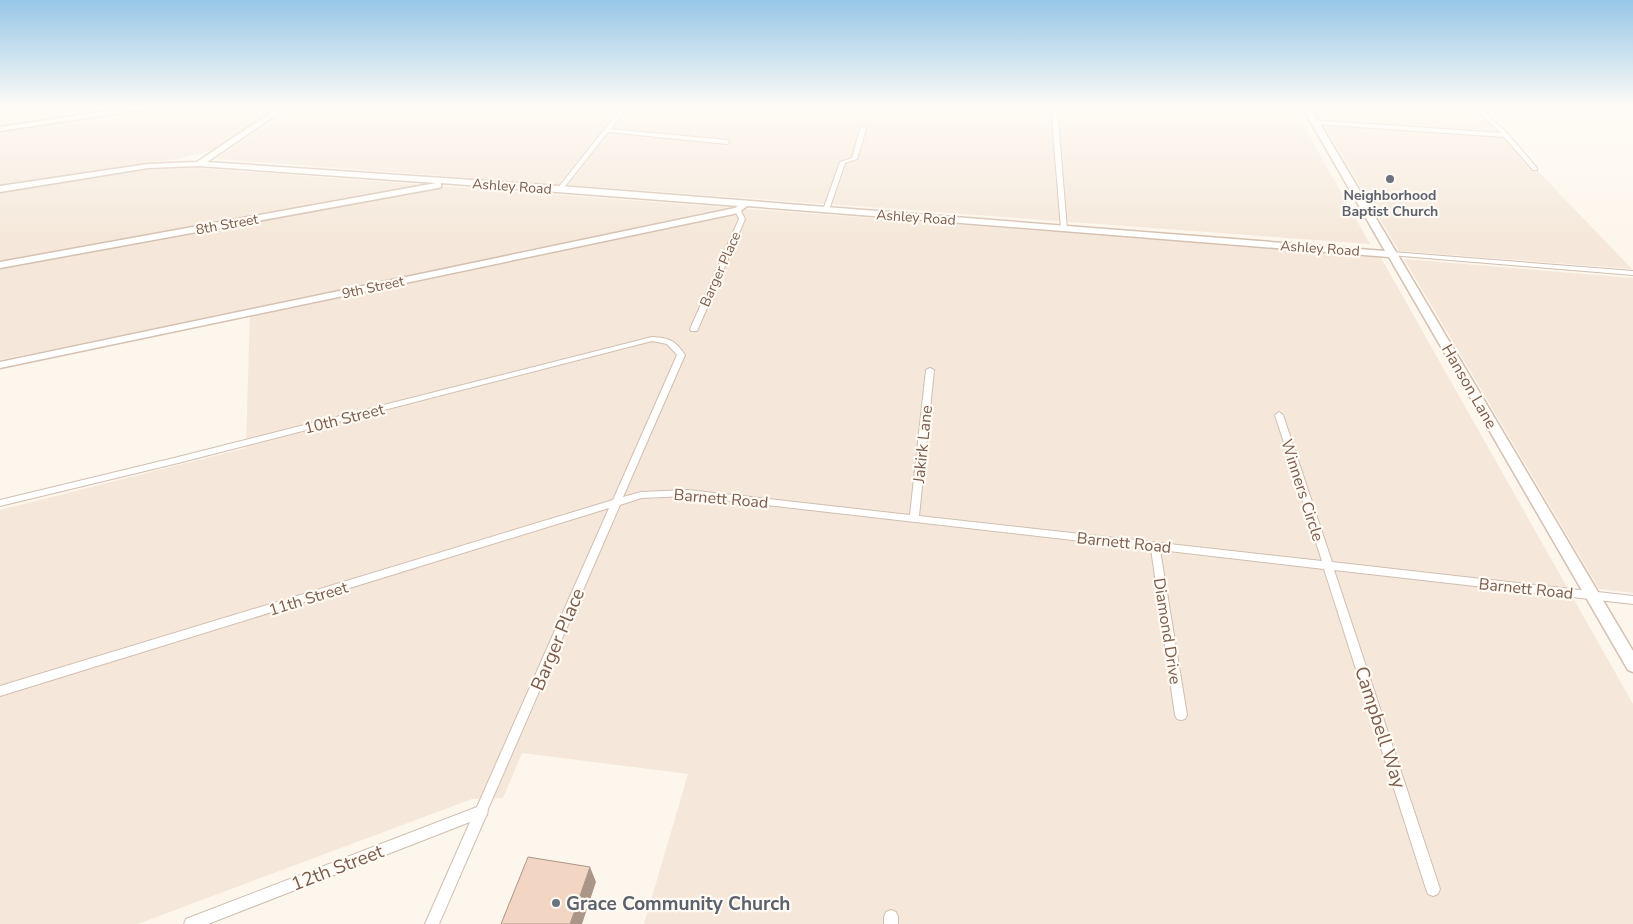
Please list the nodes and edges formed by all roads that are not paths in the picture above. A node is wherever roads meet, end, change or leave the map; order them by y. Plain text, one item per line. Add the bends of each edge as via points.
1 (219, 150) edge
2 (591, 150) edge
3 (857, 150) edge
4 (1058, 150) edge
5 (1331, 150) edge
6 (1519, 150) edge
7 (213, 154) junction
8 (170, 164) junction
9 (199, 164) junction
10 (1535, 169) dead end
11 (455, 182) junction
12 (0, 189) edge
13 (560, 189) junction
14 (741, 207) junction
15 (826, 210) junction
16 (1064, 228) junction
17 (1392, 254) junction
18 (0, 265) edge
19 (1633, 272) edge
20 (694, 328) dead end
21 (681, 354) joint
22 (0, 365) edge
23 (930, 370) dead end
24 (1279, 415) dead end
25 (0, 502) edge
26 (615, 503) junction
27 (914, 518) junction
28 (1155, 546) junction
29 (1328, 565) junction
30 (1592, 595) junction
31 (1633, 600) edge
32 (1633, 664) edge
33 (0, 691) edge
34 (1181, 716) dead end
35 (483, 811) junction
36 (1433, 889) dead end
37 (191, 924) edge
38 (432, 924) edge

1 - 7 street
2 - 13 street
3 - 15 street via 854,159 843,162
4 - 16 street
5 - 17 street, Hanson Lane
6 - 10 street
7 - 8 street
7 - 9 street
8 - 9 street, Ashley Road
8 - 12 street
9 - 11 street, Ashley Road
11 - 13 street, Ashley Road
11 - 18 street, 8th Street
13 - 14 street, Ashley Road
14 - 15 street, Ashley Road
14 - 20 street, Barger Place via 742,219
14 - 22 street, 9th Street
15 - 16 street, Ashley Road
16 - 17 street, Ashley Road
17 - 19 street, Ashley Road
17 - 30 street, Hanson Lane
21 - 25 street, 10th Street via 673,343 652,339
21 - 26 street, Barger Place
23 - 27 street, Jakirk Lane
24 - 29 street, Winners Circle
26 - 27 street, Barnett Road via 641,495 688,492
26 - 33 street, 11th Street
26 - 35 street, Barger Place
27 - 28 street, Barnett Road
28 - 29 street, Barnett Road
28 - 34 street, Diamond Drive
29 - 30 street, Barnett Road
29 - 36 street, Campbell Way
30 - 31 street, Barnett Road
30 - 32 street, Hanson Lane
35 - 37 street, 12th Street
35 - 38 street, Barger Place

